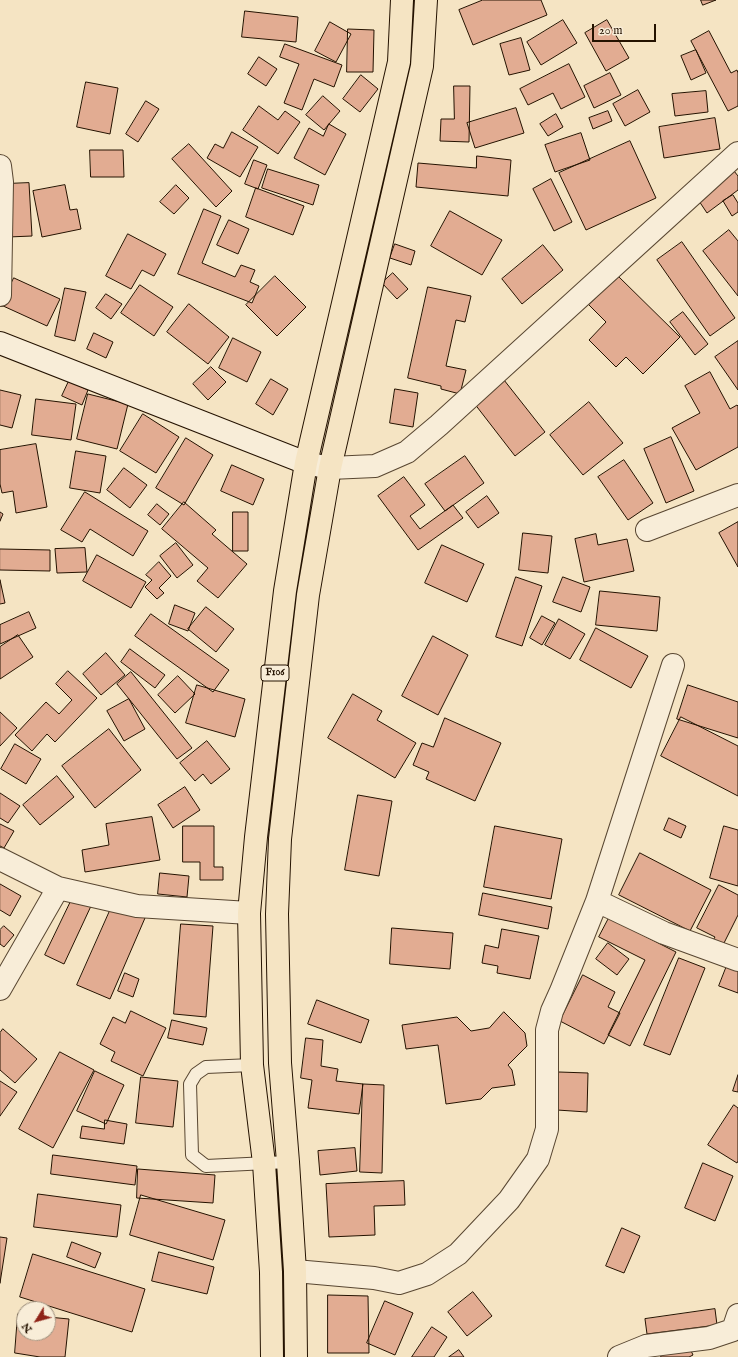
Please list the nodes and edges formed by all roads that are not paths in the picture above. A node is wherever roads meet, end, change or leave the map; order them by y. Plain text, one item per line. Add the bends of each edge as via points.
1 (402, 0) edge
2 (426, 0) edge
3 (738, 153) edge
4 (0, 166) edge
5 (0, 295) edge
6 (0, 343) edge
7 (306, 463) junction
8 (330, 468) junction
9 (738, 495) edge
10 (647, 530) dead end
11 (674, 665) dead end
12 (0, 859) edge
13 (58, 888) junction
14 (597, 901) junction
15 (249, 913) junction
16 (738, 960) edge
17 (0, 989) edge
18 (252, 1065) junction
19 (288, 1162) junction
20 (264, 1163) junction
21 (295, 1271) junction
22 (736, 1325) edge
23 (272, 1357) edge
24 (296, 1357) edge
25 (619, 1357) edge

1 - 7 main road, F106 via 399,62
2 - 8 main road, F106 via 422,66
3 - 8 street via 407,452 375,466
4 - 5 street
6 - 7 street
7 - 8 street
7 - 15 main road, F106 via 285,592 263,767
8 - 19 main road, F106 via 308,595 280,840 277,914 280,1063
9 - 10 street
11 - 14 street
12 - 13 street
13 - 15 street via 137,906
13 - 17 street
14 - 16 street via 664,933
14 - 21 street via 552,1011 547,1030 548,1129 538,1159 509,1200 458,1254 427,1274 399,1283 374,1278
15 - 18 main road, F106
18 - 20 main road, F106
18 - 20 lane via 206,1067 196,1074 190,1084 192,1155 206,1166
19 - 20 lane
19 - 21 main road, F106
20 - 23 main road, F106 via 271,1272
21 - 24 main road, F106
22 - 25 street via 709,1338 646,1346

